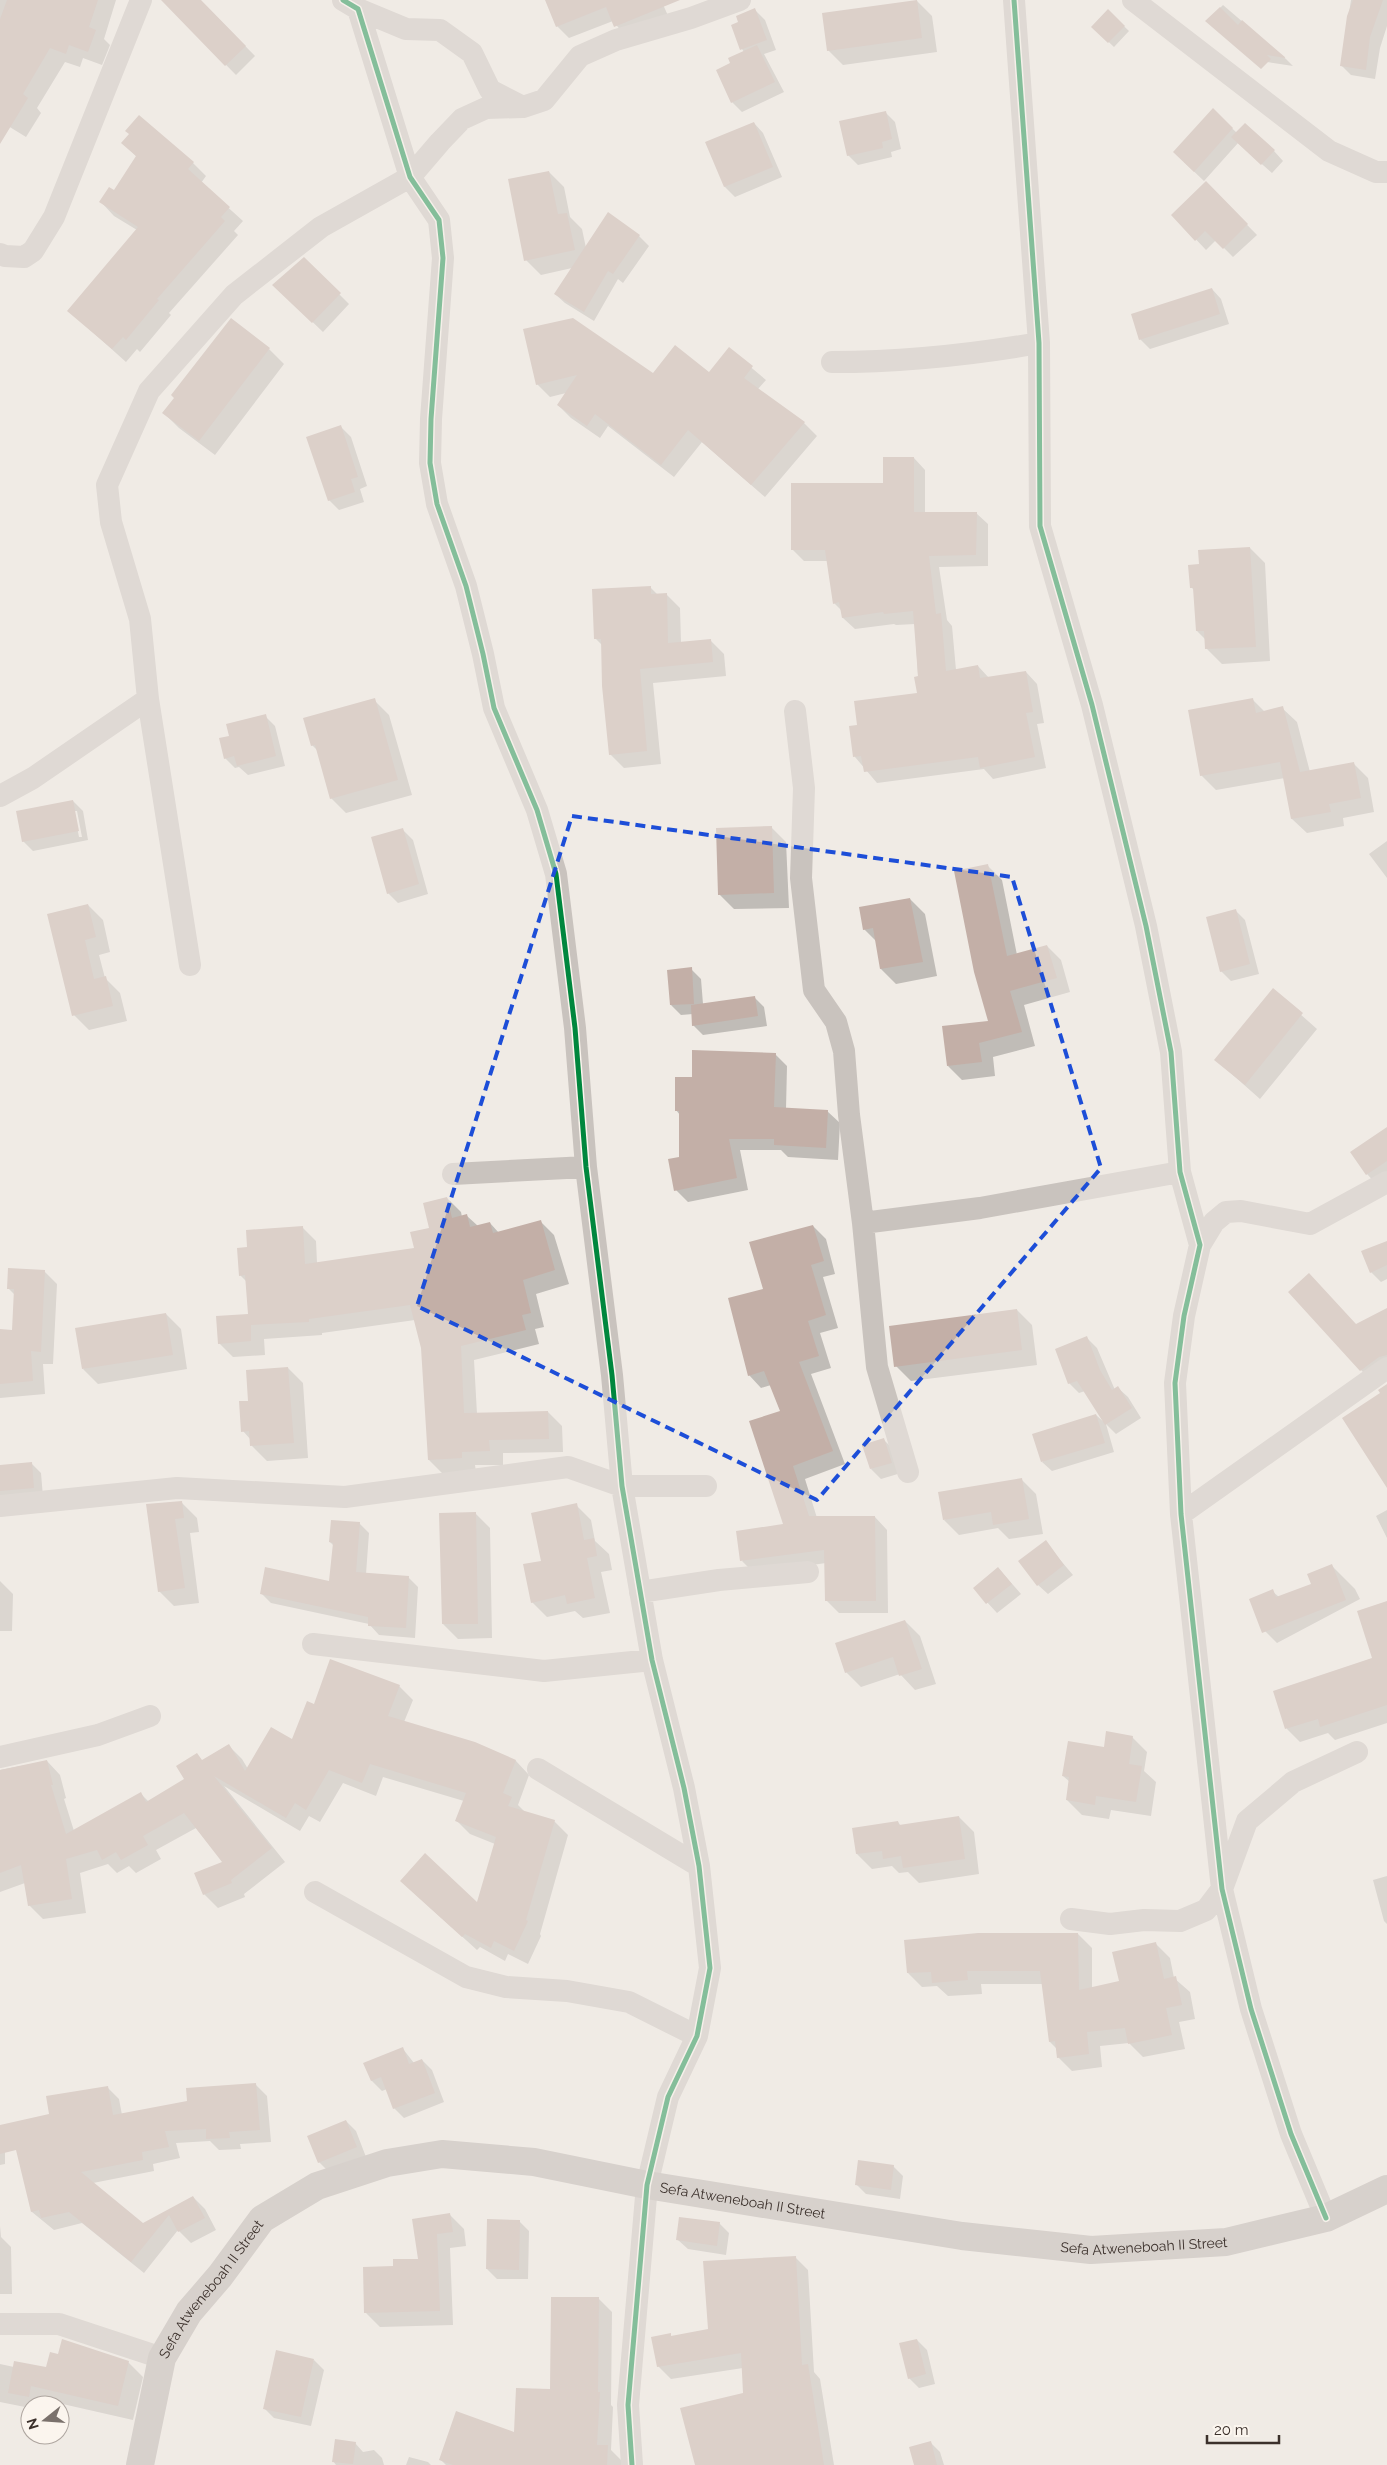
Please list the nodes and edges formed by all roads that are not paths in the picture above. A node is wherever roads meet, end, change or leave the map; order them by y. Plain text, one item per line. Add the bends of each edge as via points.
1 (141, 0) edge
2 (740, 0) edge
3 (1014, 0) edge
4 (1133, 0) edge
5 (351, 5) edge
6 (522, 107) junction
7 (1387, 172) edge
8 (410, 177) junction
9 (0, 254) edge
10 (1039, 343) junction
11 (832, 362) dead end
12 (148, 699) junction
13 (795, 711) dead end
14 (0, 796) edge
15 (190, 965) dead end
16 (586, 1167) junction
17 (1180, 1172) junction
18 (453, 1174) dead end
19 (1387, 1182) edge
20 (864, 1223) junction
21 (1200, 1245) junction
22 (1387, 1368) edge
23 (908, 1472) dead end
24 (622, 1486) junction
25 (706, 1486) dead end
26 (0, 1506) edge
27 (1181, 1514) junction
28 (808, 1572) dead end
29 (640, 1592) junction
30 (313, 1644) dead end
31 (652, 1660) junction
32 (150, 1716) dead end
33 (1357, 1752) dead end
34 (0, 1757) edge
35 (538, 1769) dead end
36 (699, 1866) junction
37 (1222, 1889) junction
38 (315, 1892) dead end
39 (1071, 1920) dead end
40 (697, 2036) junction
41 (647, 2185) junction
42 (1387, 2189) edge
43 (1326, 2218) junction
44 (0, 2324) edge
45 (162, 2358) junction
46 (140, 2465) edge
47 (632, 2465) edge

1 - 9 street via 54,217 33,251 24,258
2 - 6 street via 616,40 580,56 544,100
3 - 10 street
4 - 7 street via 1329,151 1376,172
5 - 6 street via 406,28 440,30 472,53 490,90
5 - 8 street
6 - 8 street via 486,108 462,119
8 - 12 street via 322,226 234,294 149,391 107,485 111,522 140,619
8 - 16 street via 439,220 443,258 431,419 430,463 437,504 466,586 494,708 537,810 556,874 575,1028
10 - 11 street via 968,355
10 - 17 street via 1040,526 1092,705 1146,926 1172,1052
12 - 14 street via 33,778
12 - 15 street
13 - 20 street via 804,788 801,878 814,990 836,1022 844,1051
16 - 18 street
16 - 24 street via 612,1375
17 - 20 street via 980,1208
17 - 21 street
19 - 21 street via 1310,1224 1241,1211 1226,1212 1214,1222
20 - 23 street via 877,1367
21 - 27 street via 1184,1316 1175,1383
22 - 27 street
24 - 25 street
24 - 26 street via 568,1467 345,1496 177,1488
24 - 29 street
27 - 37 street
28 - 29 street via 719,1580
29 - 31 street
30 - 31 street via 544,1671
31 - 36 street via 684,1788
32 - 34 street via 98,1736
33 - 37 street via 1293,1782 1247,1821
35 - 36 street
36 - 40 street via 710,1968
37 - 39 street via 1206,1910 1180,1921 1144,1920 1110,1924
37 - 43 street via 1251,2009 1292,2134
38 - 40 street via 466,1977 506,1987 567,1991 629,2002
40 - 41 street via 668,2097
41 - 43 main road, Sefa Atweneboah II Street via 962,2236 1091,2250 1226,2242
41 - 45 main road, Sefa Atweneboah II Street via 534,2162 442,2154 387,2163 317,2186 262,2219 189,2312
41 - 47 street via 628,2405
42 - 43 main road, Sefa Atweneboah II Street
44 - 45 street via 59,2324
45 - 46 main road, Sefa Atweneboah II Street

